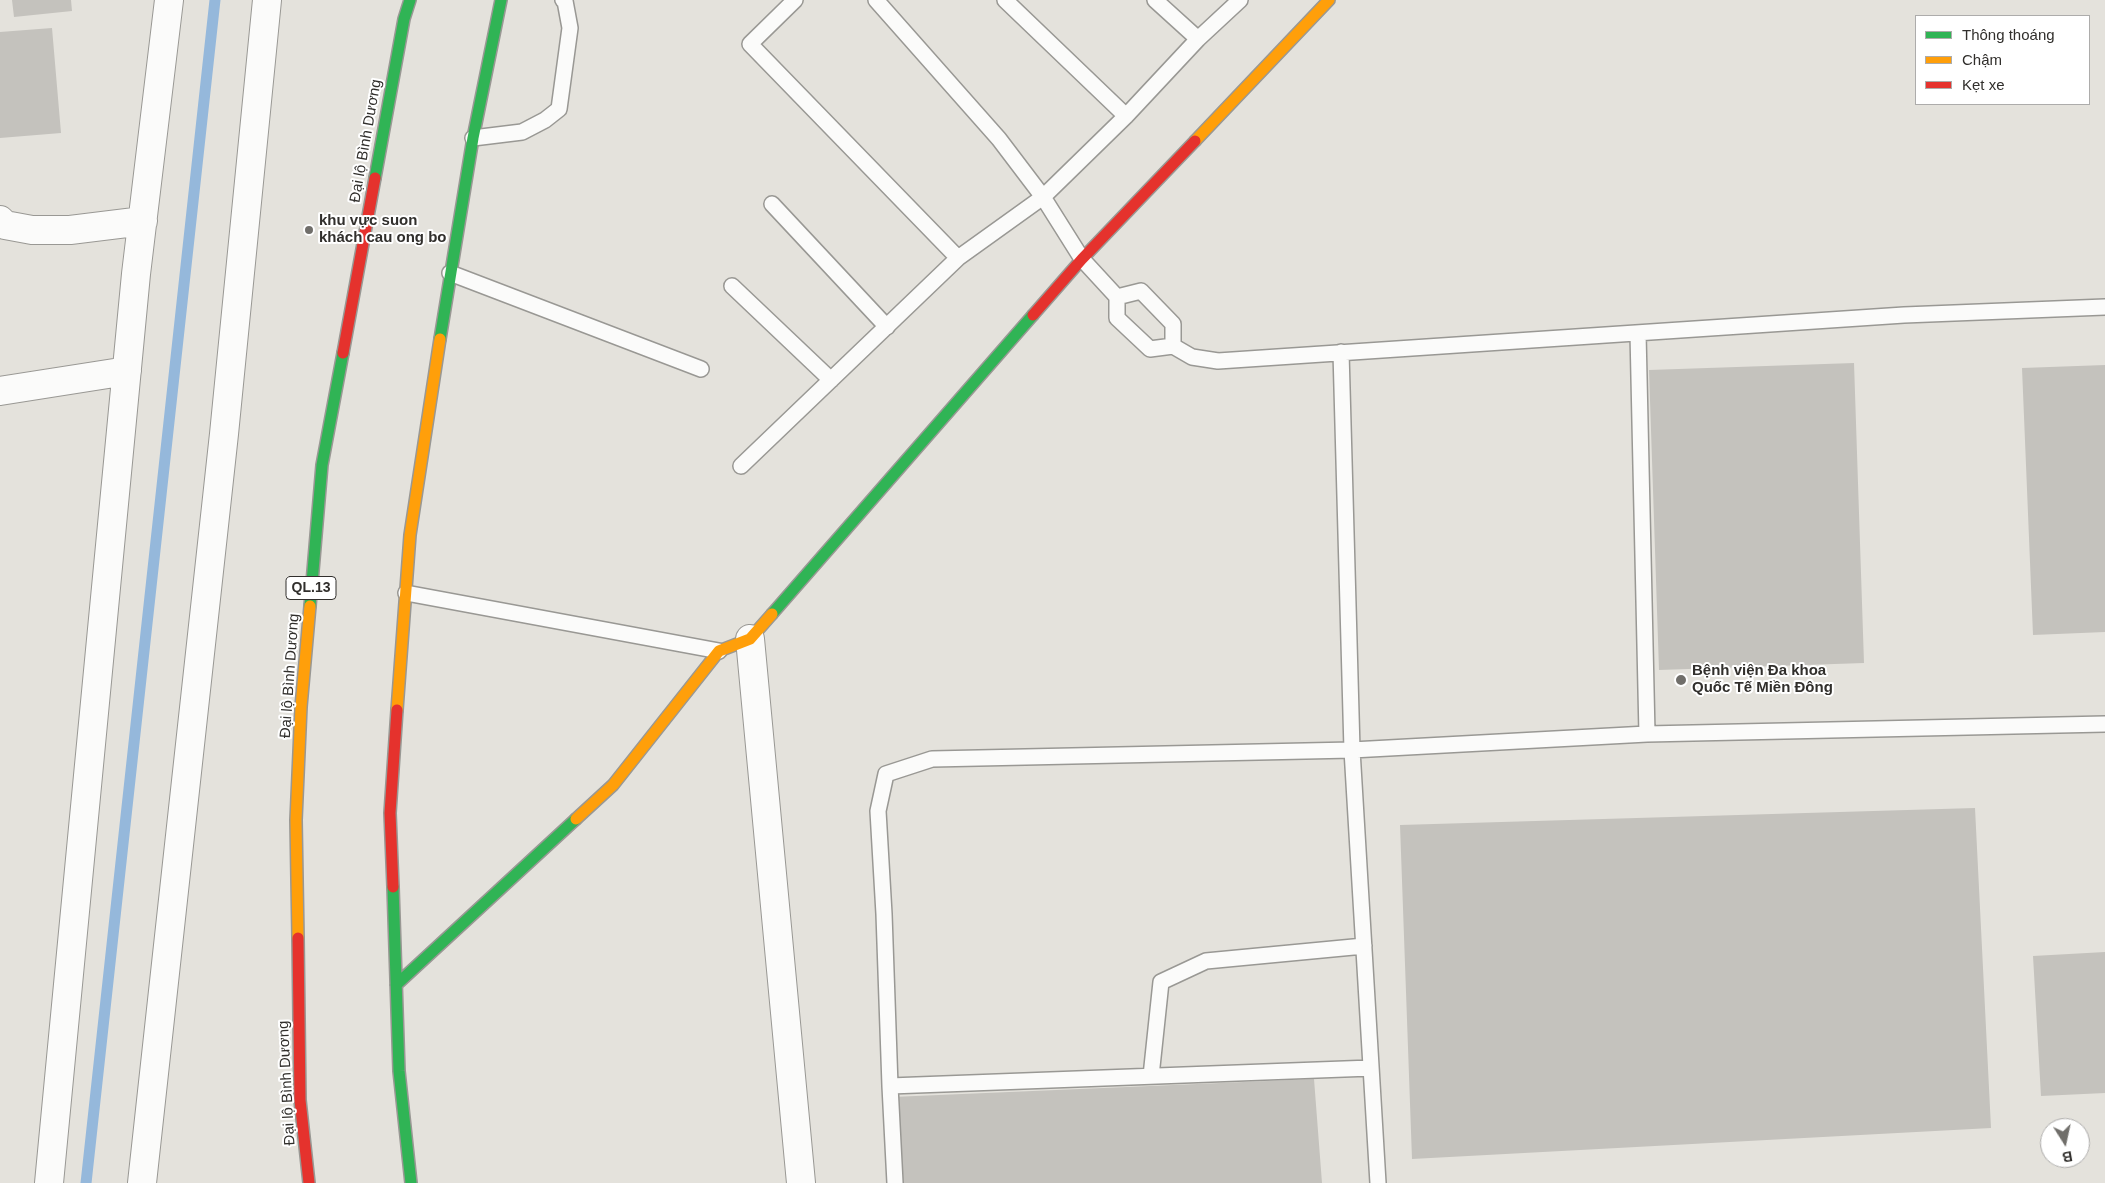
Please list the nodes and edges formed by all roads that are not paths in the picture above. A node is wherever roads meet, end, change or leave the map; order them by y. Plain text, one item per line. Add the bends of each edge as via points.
1 (169, 0) edge
2 (267, 0) edge
3 (410, 0) edge
4 (501, 0) edge
5 (563, 0) edge
6 (795, 0) edge
7 (876, 0) edge
8 (1005, 0) edge
9 (1155, 0) edge
10 (1240, 0) edge
11 (1330, 0) edge
12 (1198, 39) junction
13 (1126, 116) junction
14 (473, 138) junction
15 (1043, 196) junction
16 (772, 204) dead end
17 (0, 220) edge
18 (143, 221) junction
19 (958, 258) junction
20 (1082, 259) junction
21 (450, 273) junction
22 (732, 286) dead end
23 (1117, 297) junction
24 (2105, 307) edge
25 (887, 326) junction
26 (1638, 333) junction
27 (1173, 346) junction
28 (1341, 352) junction
29 (701, 369) dead end
30 (127, 371) junction
31 (831, 380) junction
32 (0, 391) edge
33 (741, 466) dead end
34 (406, 593) junction
35 (750, 639) junction
36 (719, 651) junction
37 (2105, 724) edge
38 (1648, 734) junction
39 (1352, 750) junction
40 (1364, 946) junction
41 (396, 985) junction
42 (1371, 1068) junction
43 (1151, 1076) junction
44 (890, 1086) junction
45 (49, 1183) edge
46 (142, 1183) edge
47 (309, 1183) edge
48 (411, 1183) edge
49 (801, 1183) edge
50 (895, 1183) edge
51 (1378, 1183) edge

1 - 18 street
2 - 46 street via 224,434
3 - 47 main road, Đại lộ Bình Dương / QL.13 via 322,465 304,669 296,820 300,1100
4 - 14 main road
5 - 14 lane via 570,28 558,109 522,132
6 - 19 lane via 750,44
7 - 15 lane via 999,140
8 - 13 lane
9 - 12 lane
10 - 12 lane
11 - 20 main road
12 - 13 lane
13 - 15 lane
14 - 21 main road
15 - 19 lane
15 - 20 lane
16 - 25 lane
17 - 18 street via 5,225 32,230 70,230
18 - 30 street
19 - 25 lane
20 - 23 lane
20 - 35 main road
21 - 29 lane
21 - 34 main road via 410,535
22 - 31 lane
23 - 27 lane via 1117,318 1150,349
23 - 27 lane via 1141,292 1173,324
24 - 26 lane via 1904,315
25 - 31 lane
26 - 28 lane
26 - 38 lane
27 - 28 lane via 1192,357 1218,361
28 - 39 lane
30 - 32 street
30 - 45 street
31 - 33 lane
34 - 36 lane
34 - 41 main road via 390,813
35 - 36 main road
35 - 49 street
36 - 41 main road via 612,785
37 - 38 lane
38 - 39 lane
39 - 40 lane
39 - 44 lane via 932,759 886,774 878,811
40 - 42 lane
40 - 43 lane via 1206,961 1161,982
41 - 48 main road via 400,1071
42 - 43 lane
42 - 51 lane
43 - 44 lane
44 - 50 lane

